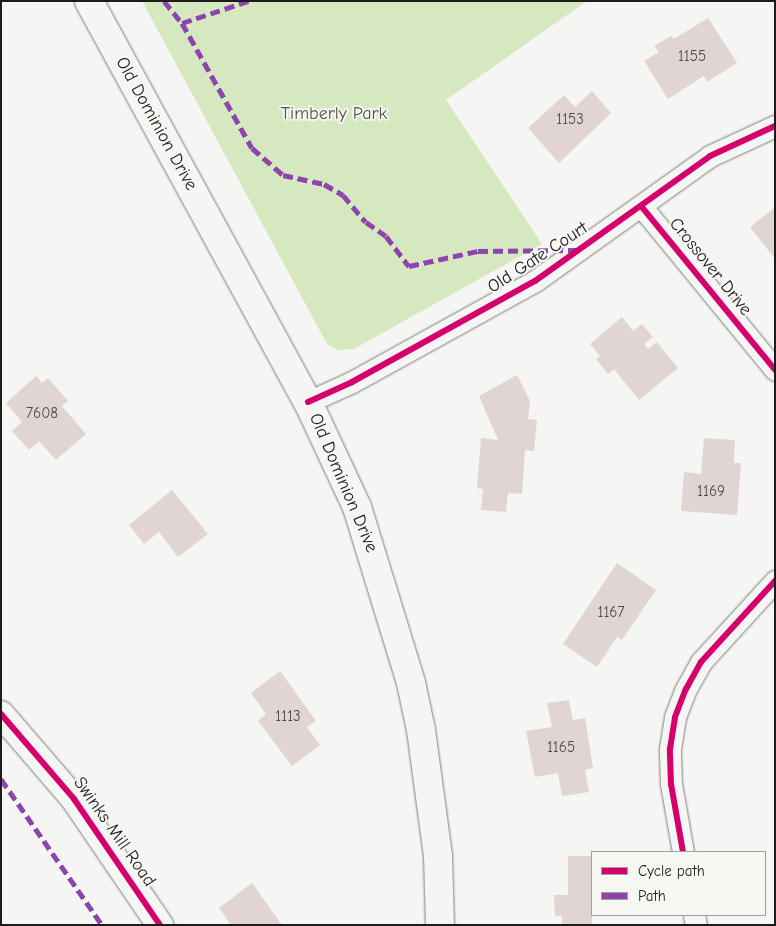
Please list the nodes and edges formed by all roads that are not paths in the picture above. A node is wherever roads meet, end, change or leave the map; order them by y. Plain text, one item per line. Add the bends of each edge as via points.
1 (89, 1) edge
2 (775, 126) edge
3 (641, 206) junction
4 (775, 370) edge
5 (308, 402) junction
6 (775, 581) edge
7 (1, 714) edge
8 (683, 851) edge
9 (160, 925) edge
10 (440, 925) edge

1 - 5 main road, Old Dominion Drive
2 - 3 street, Old Gate Court via 710,156
3 - 4 street, Crossover Drive
3 - 5 street, Old Gate Court via 535,281
5 - 10 main road, Old Dominion Drive via 371,544 411,683 431,795 438,855
6 - 8 street via 701,662 675,717 670,749 671,784
7 - 9 street, Swinks Mill Road via 74,799

